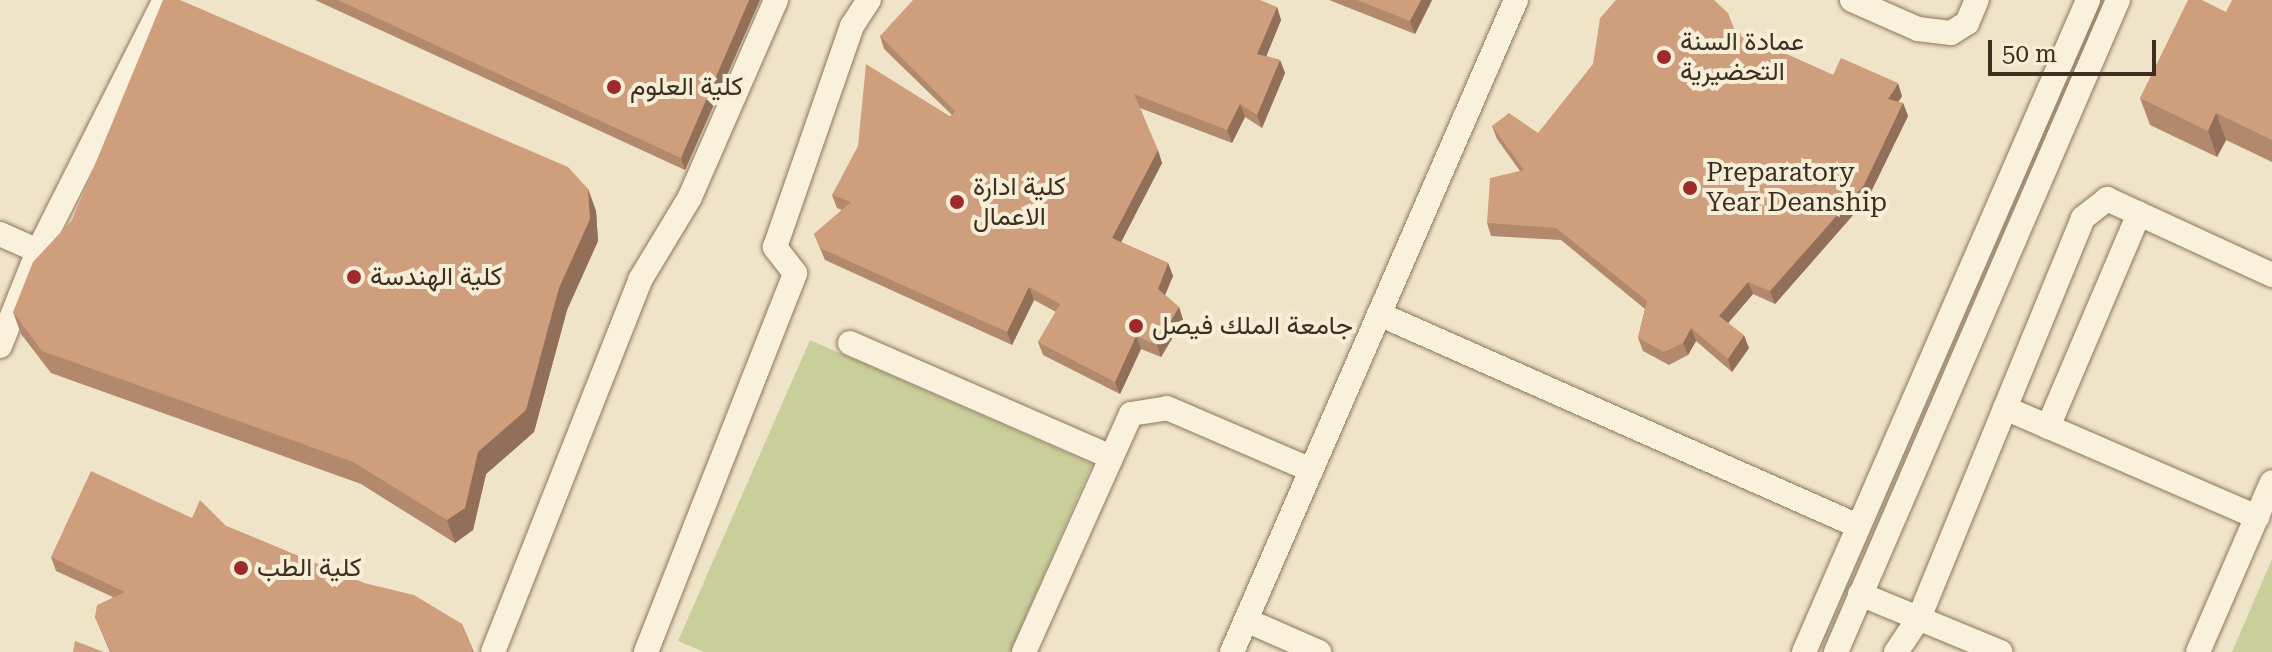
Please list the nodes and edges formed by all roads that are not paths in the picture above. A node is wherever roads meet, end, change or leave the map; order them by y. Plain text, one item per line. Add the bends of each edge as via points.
1 (165, 0) edge
2 (776, 0) edge
3 (869, 0) edge
4 (1516, 0) edge
5 (1852, 0) edge
6 (1977, 0) edge
7 (2088, 0) edge
8 (2118, 0) edge
9 (2139, 214) junction
10 (0, 234) edge
11 (38, 251) junction
12 (2272, 275) edge
13 (1379, 314) junction
14 (850, 343) dead end
15 (0, 346) edge
16 (2005, 408) junction
17 (2048, 427) junction
18 (1109, 456) junction
19 (1311, 470) junction
20 (2272, 482) edge
21 (2257, 517) junction
22 (1858, 526) junction
23 (1860, 594) junction
24 (1919, 618) junction
25 (1246, 620) junction
26 (493, 652) edge
27 (646, 652) edge
28 (1024, 652) edge
29 (1232, 652) edge
30 (1319, 652) edge
31 (1804, 652) edge
32 (1836, 652) edge
33 (1896, 652) edge
34 (2000, 652) edge
35 (2198, 652) edge

1 - 11 street
2 - 26 street via 690,197 640,280
3 - 27 street via 852,26 775,247 795,273
4 - 13 street
5 - 6 street via 1918,29 1951,33 1967,23
7 - 22 street
8 - 23 street
9 - 12 street
9 - 16 street via 2107,199 2083,218
9 - 17 street
10 - 11 street
11 - 15 street
13 - 19 street
13 - 22 street
14 - 18 street
16 - 17 street
16 - 24 street
17 - 21 street
18 - 19 street via 1131,414 1167,408
18 - 28 street
19 - 25 street
20 - 21 street
21 - 35 street
22 - 31 street
23 - 24 street
23 - 32 street
24 - 33 street
24 - 34 street
25 - 29 street
25 - 30 street

